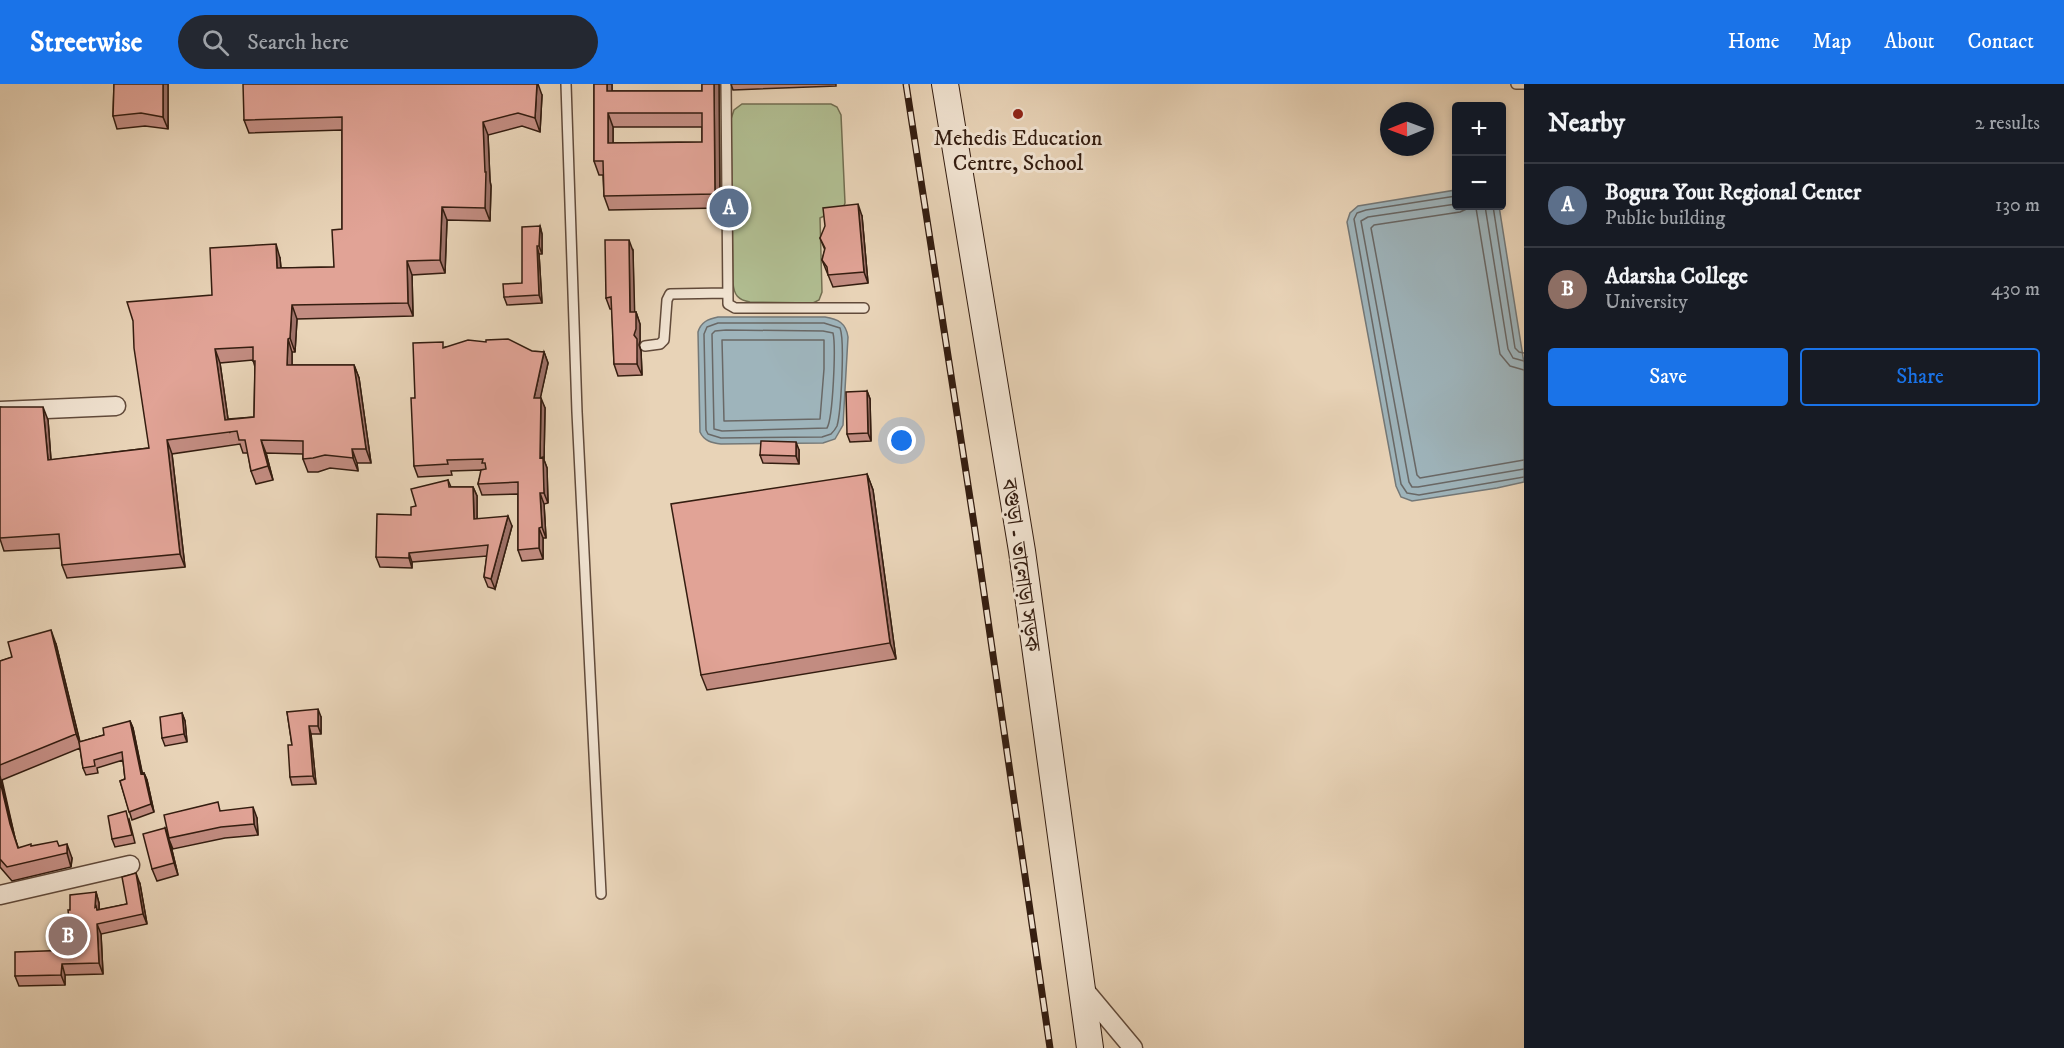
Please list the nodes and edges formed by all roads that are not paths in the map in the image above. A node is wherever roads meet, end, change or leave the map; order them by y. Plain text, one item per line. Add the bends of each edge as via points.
1 (566, 84) edge
2 (726, 84) edge
3 (945, 84) edge
4 (1516, 84) edge
5 (1524, 84) edge
6 (726, 293) junction
7 (864, 308) dead end
8 (645, 346) dead end
9 (116, 406) dead end
10 (0, 411) edge
11 (130, 865) dead end
12 (601, 894) dead end
13 (0, 895) edge
14 (1082, 987) junction
15 (1090, 1048) edge
16 (1133, 1048) edge

1 - 12 lane via 577,412
2 - 6 lane
3 - 14 street, বগুড়া - তালোড়া সড়ক via 1022,551
4 - 5 lane
6 - 7 lane via 732,308
6 - 8 lane via 670,294 666,300 664,340
9 - 10 street
11 - 13 street
14 - 15 street, বগুড়া - তালোড়া সড়ক
14 - 16 street

